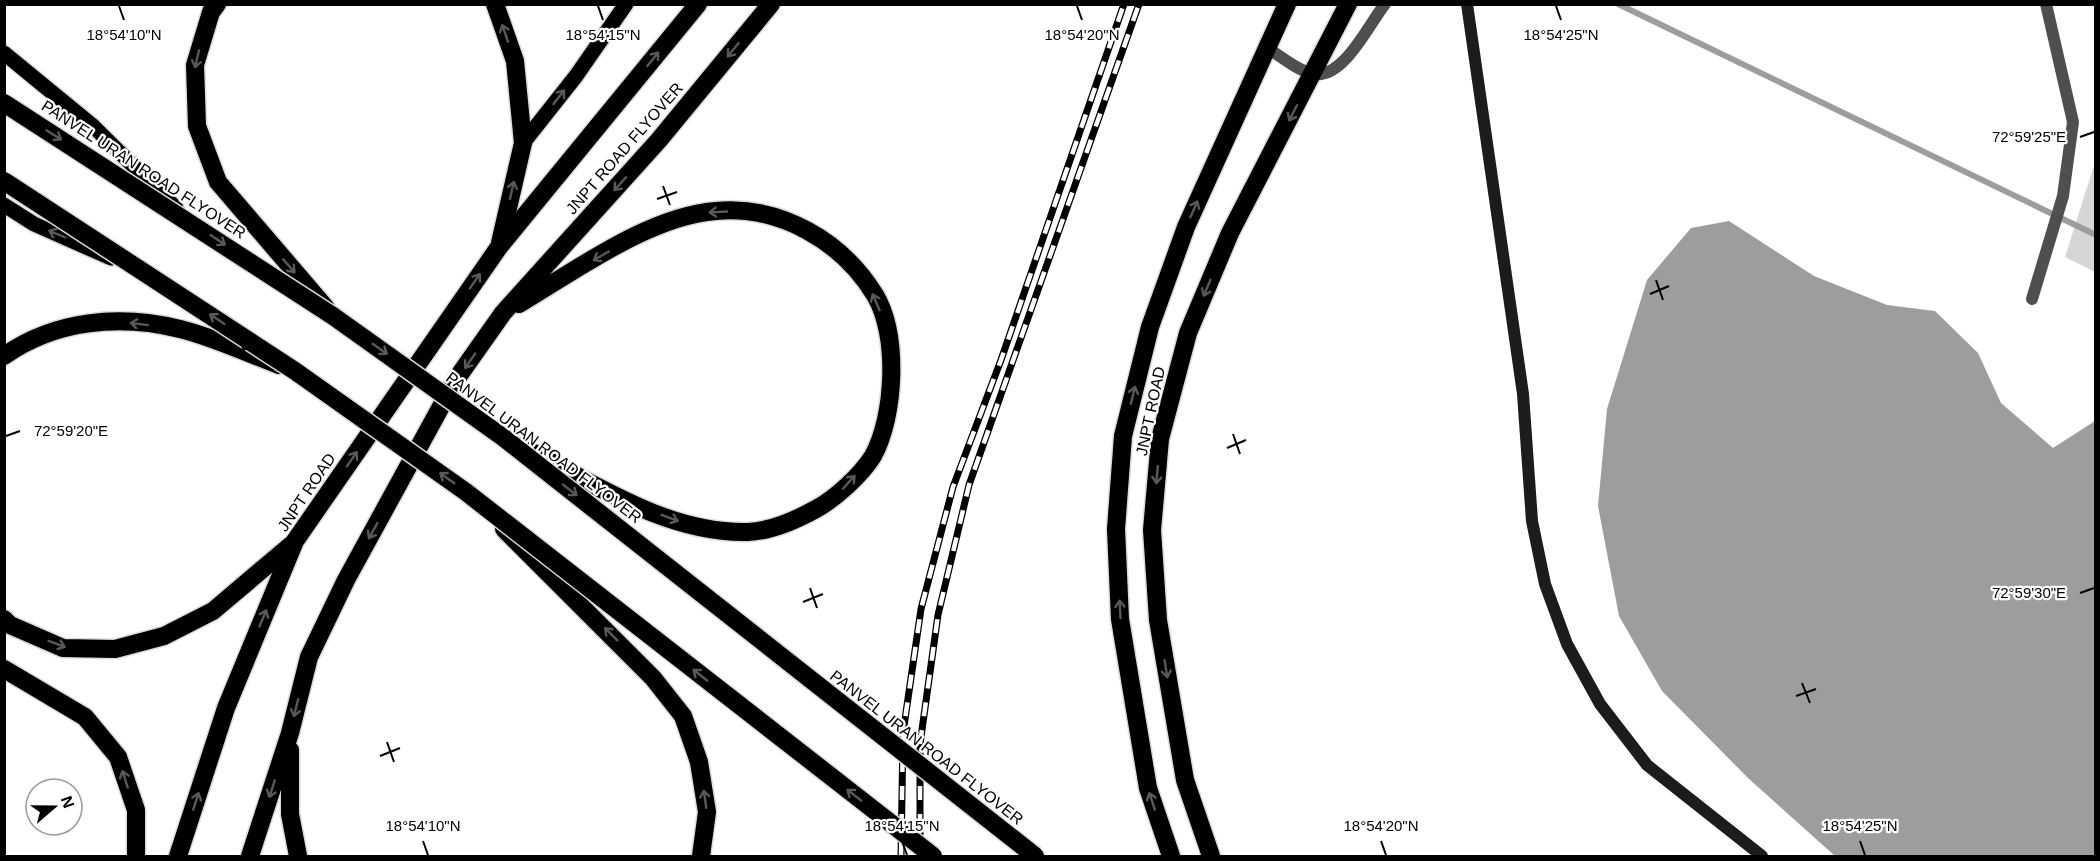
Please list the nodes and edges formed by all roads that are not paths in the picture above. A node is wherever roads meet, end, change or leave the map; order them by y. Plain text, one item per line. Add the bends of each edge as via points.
1 (217, 4) edge
2 (495, 4) edge
3 (626, 4) edge
4 (698, 4) edge
5 (771, 4) edge
6 (1287, 4) edge
7 (1348, 4) edge
8 (1385, 4) edge
9 (1467, 4) edge
10 (2046, 4) edge
11 (1266, 47) junction
12 (4, 53) edge
13 (1313, 74) junction
14 (4, 103) edge
15 (523, 143) junction
16 (4, 181) edge
17 (4, 205) edge
18 (188, 220) junction
19 (499, 247) junction
20 (150, 274) junction
21 (2032, 299) dead end
22 (503, 313) junction
23 (333, 316) junction
24 (4, 356) edge
25 (295, 371) junction
26 (504, 438) junction
27 (466, 492) junction
28 (295, 542) junction
29 (4, 619) edge
30 (4, 669) edge
31 (290, 733) junction
32 (136, 856) edge
33 (178, 856) edge
34 (250, 856) edge
35 (298, 856) edge
36 (701, 856) edge
37 (933, 856) edge
38 (1035, 856) edge
39 (1171, 856) edge
40 (1211, 856) edge
41 (1762, 856) edge

1 -> 23 highway, bridge via 195,65 197,126 218,182
15 -> 2 highway via 515,61
15 -> 3 main road
19 -> 4 highway, JNPT ROAD FLYOVER
5 -> 22 highway, JNPT ROAD FLYOVER via 659,140
6 - 11 highway, JNPT ROAD
7 - 13 highway, JNPT ROAD
8 - 13 street via 1342,64 1326,74
9 - 41 street via 1523,394 1532,521 1545,584 1567,644 1600,704 1647,765
10 - 21 street via 2073,122 2060,207
11 - 13 street
39 -> 11 highway, JNPT ROAD via 1148,788 1120,619 1116,529 1123,436 1150,327 1186,227
12 - 18 main road via 93,126
13 -> 40 highway, JNPT ROAD via 1230,233 1188,333 1161,439 1152,531 1158,620 1185,780
14 -> 18 highway, PANVEL URAN ROAD FLYOVER, bridge
19 -> 15 highway
16 - 20 highway, bridge
20 -> 17 main road, bridge via 34,224
18 -> 23 highway, PANVEL URAN ROAD FLYOVER, bridge
28 -> 19 highway, JNPT ROAD
25 -> 20 highway, bridge
26 -> 22 highway, bridge via 645,509 698,528 750,532 795,521 835,498 873,456 890,407 892,348 876,297 850,261 816,234 764,213 716,210 672,220 621,244
22 -> 31 highway via 456,381 346,580 309,657
23 -> 26 highway, PANVEL URAN ROAD FLYOVER, bridge
25 -> 24 highway, bridge via 180,329 117,321 73,324 24,342
27 -> 25 highway, bridge
26 -> 38 highway, PANVEL URAN ROAD FLYOVER, bridge
36 -> 27 highway, bridge via 707,812 699,762 683,716 653,678
37 -> 27 highway, bridge
29 -> 28 highway via 63,648 115,649 164,636 213,611
33 -> 28 highway, JNPT ROAD via 226,708
32 -> 30 highway via 136,810 118,757 86,717
31 -> 34 highway
31 - 35 highway via 290,814

